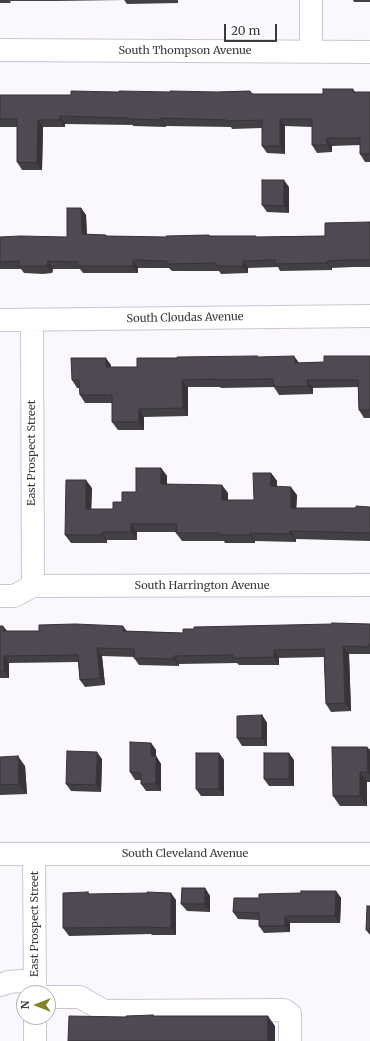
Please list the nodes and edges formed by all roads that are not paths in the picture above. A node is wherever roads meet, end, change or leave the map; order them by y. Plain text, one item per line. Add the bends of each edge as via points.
1 (311, 0) edge
2 (0, 50) edge
3 (311, 52) junction
4 (370, 52) edge
5 (370, 316) edge
6 (0, 320) edge
7 (32, 320) junction
8 (370, 585) edge
9 (33, 586) junction
10 (0, 596) edge
11 (0, 854) edge
12 (34, 854) junction
13 (370, 854) edge
14 (0, 985) edge
15 (17, 985) edge
16 (35, 985) edge
17 (0, 993) edge
18 (56, 994) edge
19 (16, 995) edge
20 (35, 1025) edge
21 (35, 1041) edge
22 (290, 1041) edge

1 - 3 street
2 - 3 street, South Thompson Avenue
3 - 4 street, South Thompson Avenue
5 - 7 street, South Cloudas Avenue
6 - 7 street, South Cloudas Avenue
7 - 9 street, East Prospect Street
8 - 9 street, South Harrington Avenue
9 - 10 street via 14,596
11 - 12 street, South Cleveland Avenue
12 - 13 street, South Cleveland Avenue
12 - 16 street, East Prospect Street
14 - 15 street via 9,982
17 - 19 street
18 - 22 street via 80,997 104,1011 284,1010 290,1014
20 - 21 street

